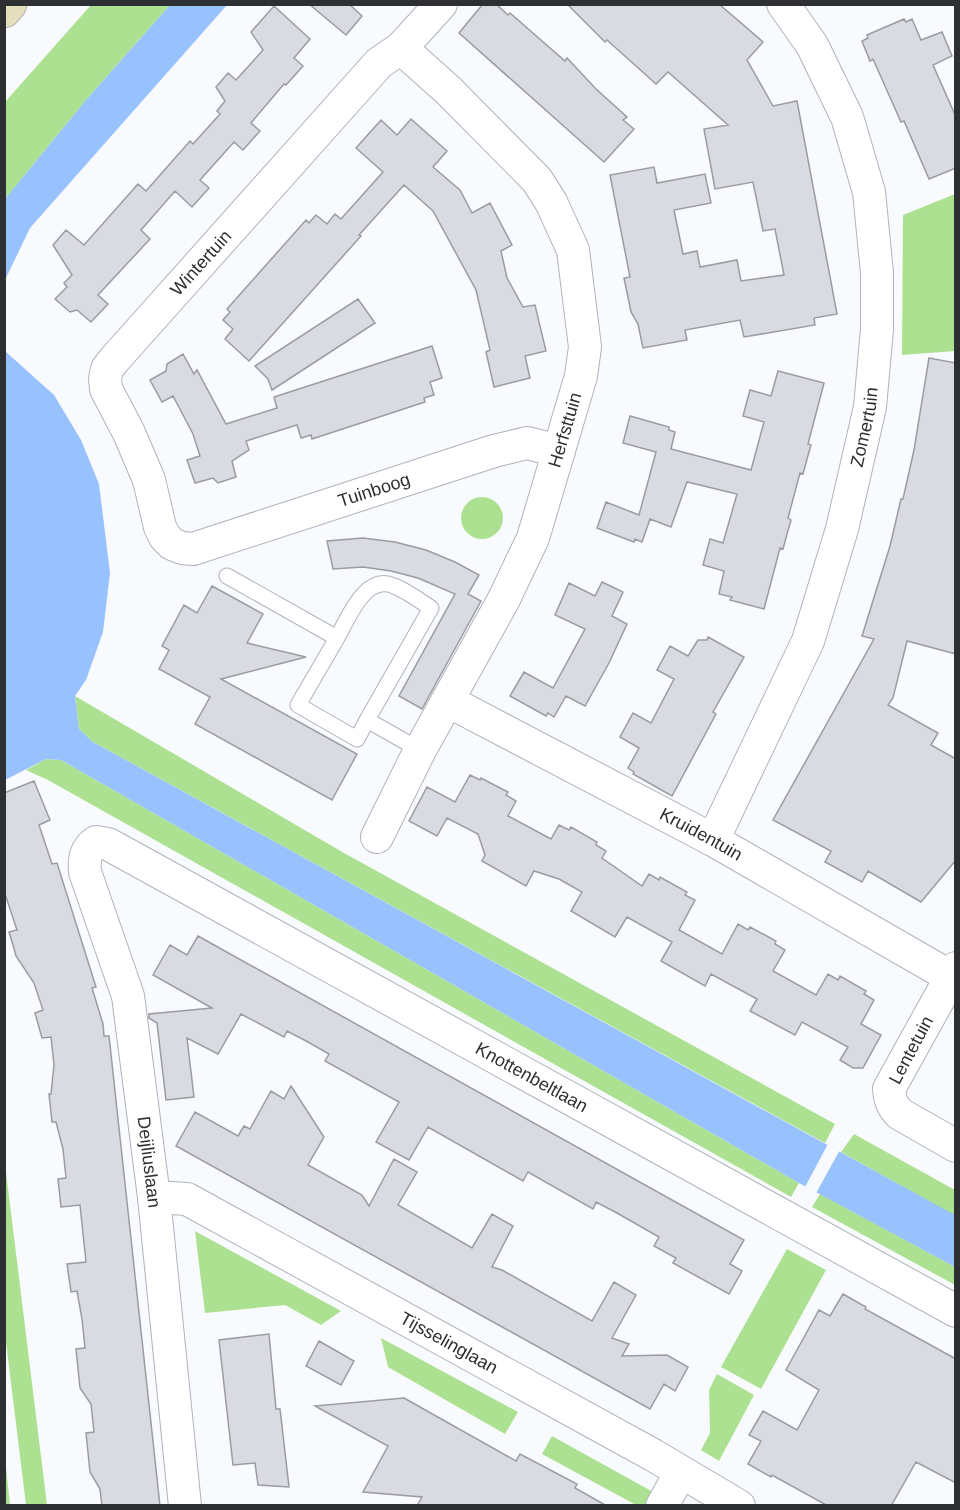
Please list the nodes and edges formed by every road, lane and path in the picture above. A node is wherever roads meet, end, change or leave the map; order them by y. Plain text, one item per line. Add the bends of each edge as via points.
1 (10, 4) edge
2 (441, 4) edge
3 (783, 4) edge
4 (4, 11) edge
5 (401, 48) junction
6 (559, 451) junction
7 (192, 549) joint
8 (227, 576) dead end
9 (337, 638) junction
10 (448, 701) junction
11 (368, 720) junction
12 (420, 750) junction
13 (377, 837) dead end
14 (713, 840) junction
15 (108, 844) joint
16 (953, 973) edge
17 (956, 1146) edge
18 (154, 1197) junction
19 (956, 1311) edge
20 (681, 1472) junction
21 (184, 1506) edge
22 (662, 1506) edge
23 (739, 1506) edge

1 - 4 main road
2 - 5 street, Wintertuin
3 - 14 street, Zomertuin via 812,45 847,117 869,192 877,273 876,340 870,407 842,529 808,641
5 - 6 street, Herfsttuin via 537,180 573,250 585,347
5 - 7 street, Wintertuin via 379,63 107,369 105,389 149,480 160,527 172,544
6 - 7 street, Tuinboog via 527,443 494,451
6 - 10 street, Herfsttuin via 532,537 504,599
8 - 9 lane
9 - 11 lane via 298,705 357,739
9 - 11 lane via 364,592 372,586 395,586 431,608
10 - 12 street, Herfsttuin
10 - 14 street, Kruidentuin
11 - 12 lane
12 - 13 street, Herfsttuin
14 - 16 street, Kruidentuin
15 - 18 street, Deijliuslaan via 96,842 88,848 85,872 128,996
15 - 19 street, Knottenbeltlaan
16 - 17 street, Lentetuin via 889,1089 894,1108
18 - 20 street, Tijsselinglaan via 187,1199
18 - 21 street, Deijliuslaan
20 - 22 street
20 - 23 street, Tijsselinglaan

